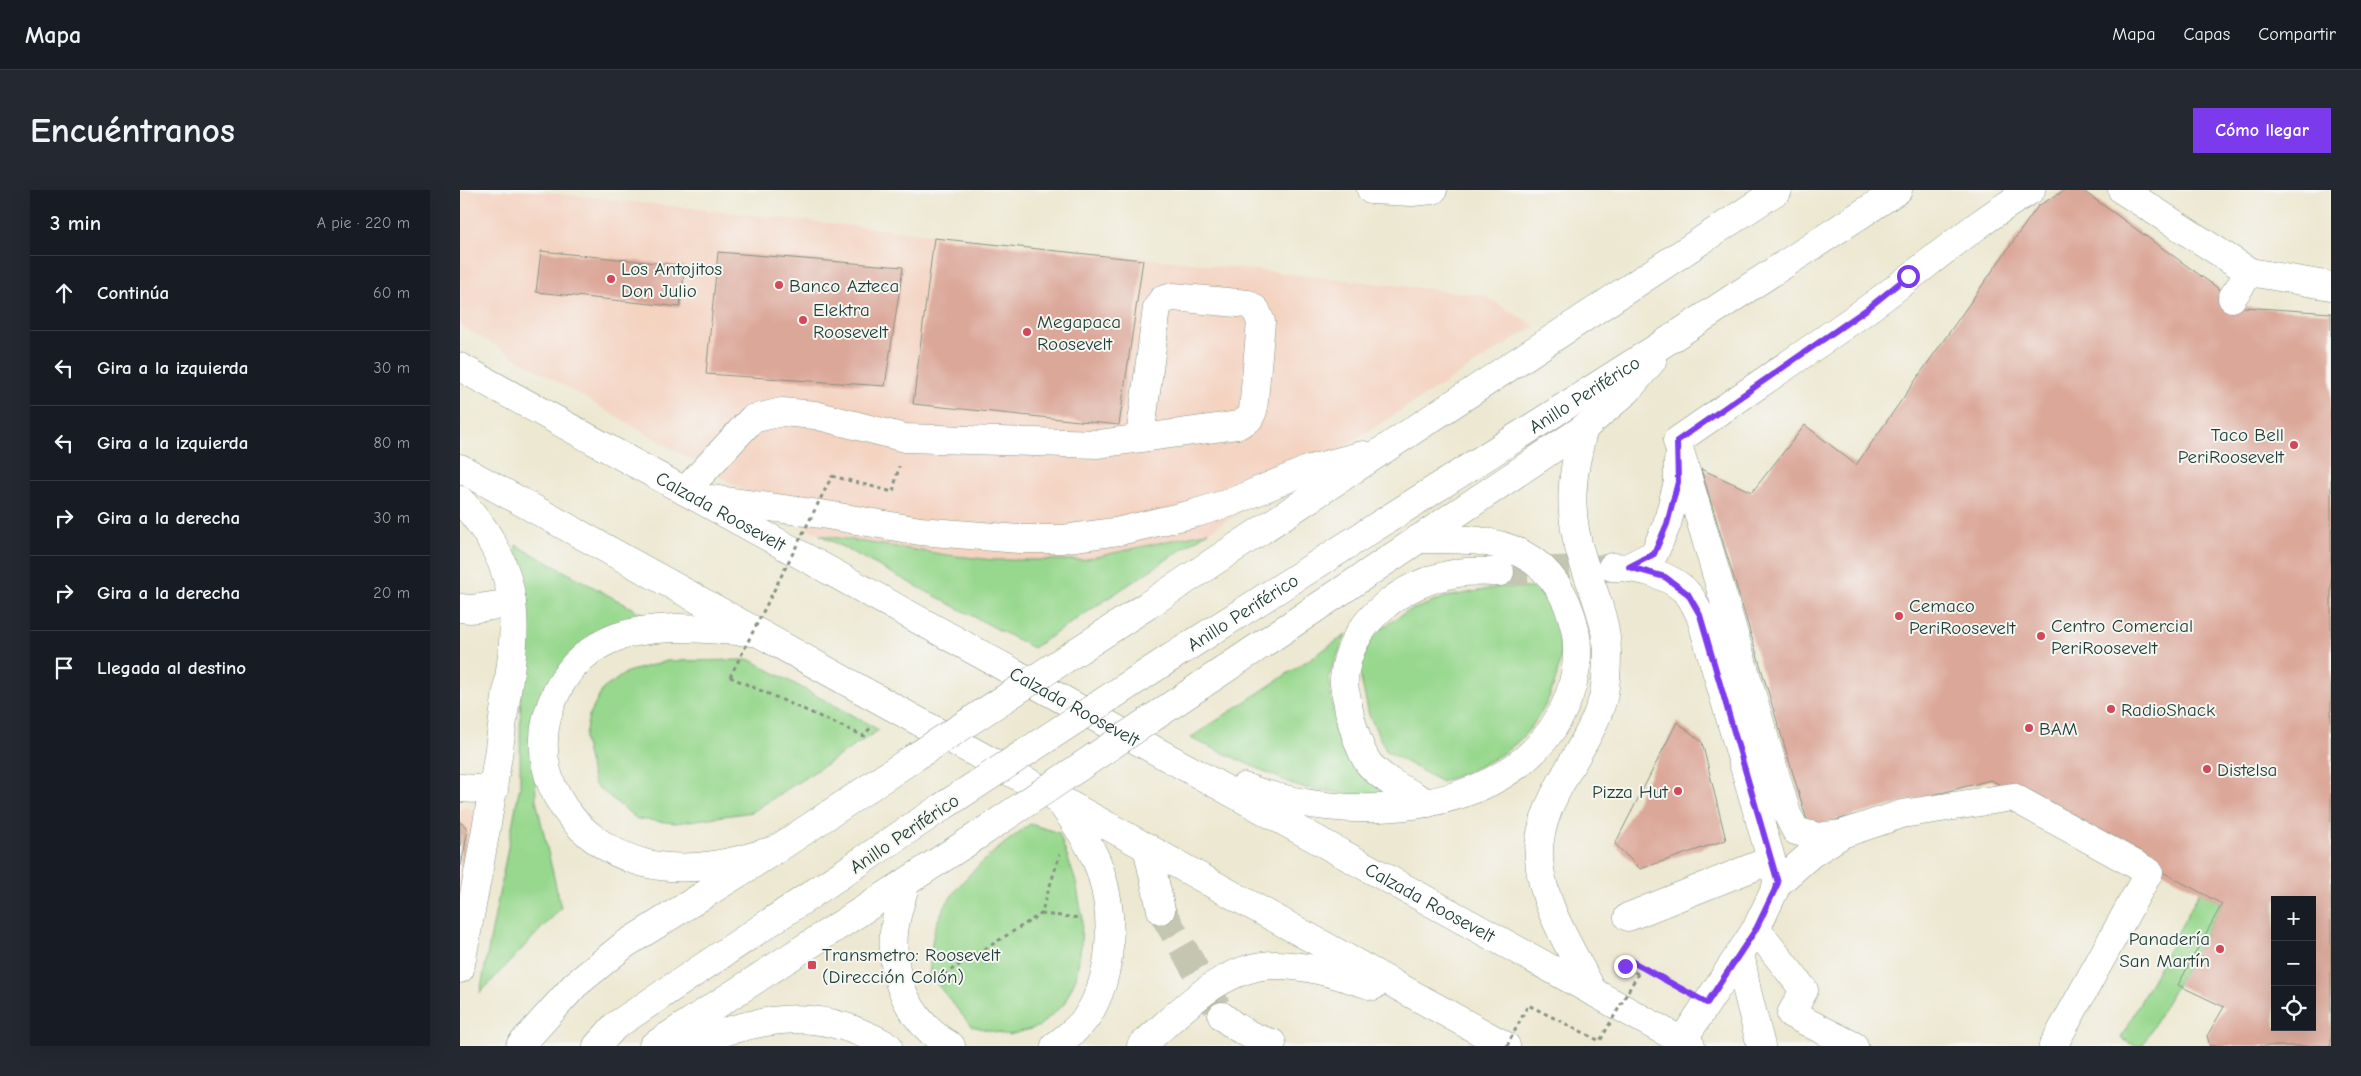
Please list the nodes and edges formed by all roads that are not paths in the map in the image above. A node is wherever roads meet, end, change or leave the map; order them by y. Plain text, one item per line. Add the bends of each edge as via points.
1 (1375, 190) edge
2 (1433, 190) edge
3 (1778, 190) edge
4 (1898, 190) edge
5 (2031, 190) edge
6 (2122, 190) edge
7 (2250, 272) junction
8 (2331, 286) edge
9 (2232, 298) dead end
10 (1669, 340) junction
11 (460, 367) edge
12 (1584, 428) junction
13 (1140, 438) junction
14 (1677, 441) junction
15 (1386, 448) junction
16 (460, 468) edge
17 (691, 494) junction
18 (460, 500) edge
19 (1418, 539) junction
20 (1500, 572) tunnel mouth
21 (512, 603) junction
22 (460, 608) edge
23 (758, 632) junction
24 (1166, 757) junction
25 (460, 788) edge
26 (494, 790) junction
27 (1428, 803) junction
28 (1064, 808) junction
29 (1842, 834) junction
30 (1147, 847) junction
31 (777, 849) junction
32 (1775, 871) junction
33 (906, 884) junction
34 (1161, 910) tunnel mouth
35 (1628, 918) dead end
36 (1756, 929) junction
37 (1740, 952) junction
38 (460, 969) edge
39 (1593, 992) junction
40 (1424, 1001) junction
41 (1222, 1016) tunnel mouth
42 (1272, 1043) dead end
43 (1687, 1043) edge
44 (520, 1046) edge
45 (597, 1046) edge
46 (653, 1046) edge
47 (680, 1046) edge
48 (888, 1046) edge
49 (951, 1046) edge
50 (1055, 1046) edge
51 (1141, 1046) edge
52 (1506, 1046) edge
53 (1760, 1046) edge
54 (1854, 1046) edge
55 (2054, 1046) edge

1 - 2 main road
3 - 15 main road
4 - 10 main road, Anillo Periférico
5 - 14 main road
6 - 7 main road
7 - 8 main road
7 - 9 main road
10 - 12 main road via 1627,391
10 - 45 main road, Anillo Periférico, bridge via 942,807 615,1026
11 - 17 main road, Calzada Roosevelt
12 - 19 main road
12 - 39 main road via 1574,464 1572,512 1581,556 1605,630 1607,652 1603,698 1547,812 1539,858 1549,905
13 - 13 main road via 1157,308 1162,300 1173,297 1248,304 1256,310 1261,322 1249,419 1238,425
13 - 17 main road via 1098,444 906,438 814,415 782,412 752,420 724,447
14 - 29 main road via 1787,814 1796,831 1818,837
14 - 32 main road via 1678,482 1667,524 1654,554 1620,567 1665,577 1688,594 1700,615
15 - 17 main road via 1310,469 1232,502 1196,513 1111,533 1062,539 920,531
15 - 31 main road, bridge
16 - 23 main road
17 - 24 main road, Calzada Roosevelt
18 - 21 main road via 499,555
19 - 27 main road via 1479,540 1522,553 1538,564 1560,588 1566,600 1574,625 1577,652 1572,689 1565,708 1529,756 1491,781
19 - 33 main road, bridge
20 - 27 main road via 1459,572 1421,583 1388,601 1362,628 1351,650 1344,680 1350,722 1369,765 1394,785
21 - 22 main road
21 - 26 main road via 512,654
23 - 28 main road
23 - 31 main road via 652,629 601,644 584,655 568,672 549,706 543,744 544,762 568,815 593,838 623,856 654,865 685,867 723,864
24 - 27 main road via 1254,791 1286,799 1354,808
24 - 39 main road, Calzada Roosevelt
25 - 26 main road
26 - 38 main road
28 - 30 main road
28 - 50 main road via 1088,843 1099,869 1109,920 1107,960 1095,1000 1086,1018
29 - 32 main road via 1811,854
29 - 55 main road via 1902,814 2013,797 2149,872
30 - 34 main road
30 - 40 main road
31 - 44 main road via 624,944 575,985
32 - 35 main road
32 - 36 main road
33 - 46 main road
33 - 49 main road via 894,932 894,957 904,999 925,1026
36 - 37 main road
36 - 54 main road via 1804,990 1791,1014
37 - 43 main road via 1707,1003
37 - 53 main road
39 - 43 main road, Calzada Roosevelt
40 - 51 main road via 1317,970 1276,965 1260,967 1242,971 1213,985
40 - 52 main road
41 - 42 main road via 1234,1028
47 - 48 main road via 741,1026 784,1018 806,1018 850,1028

